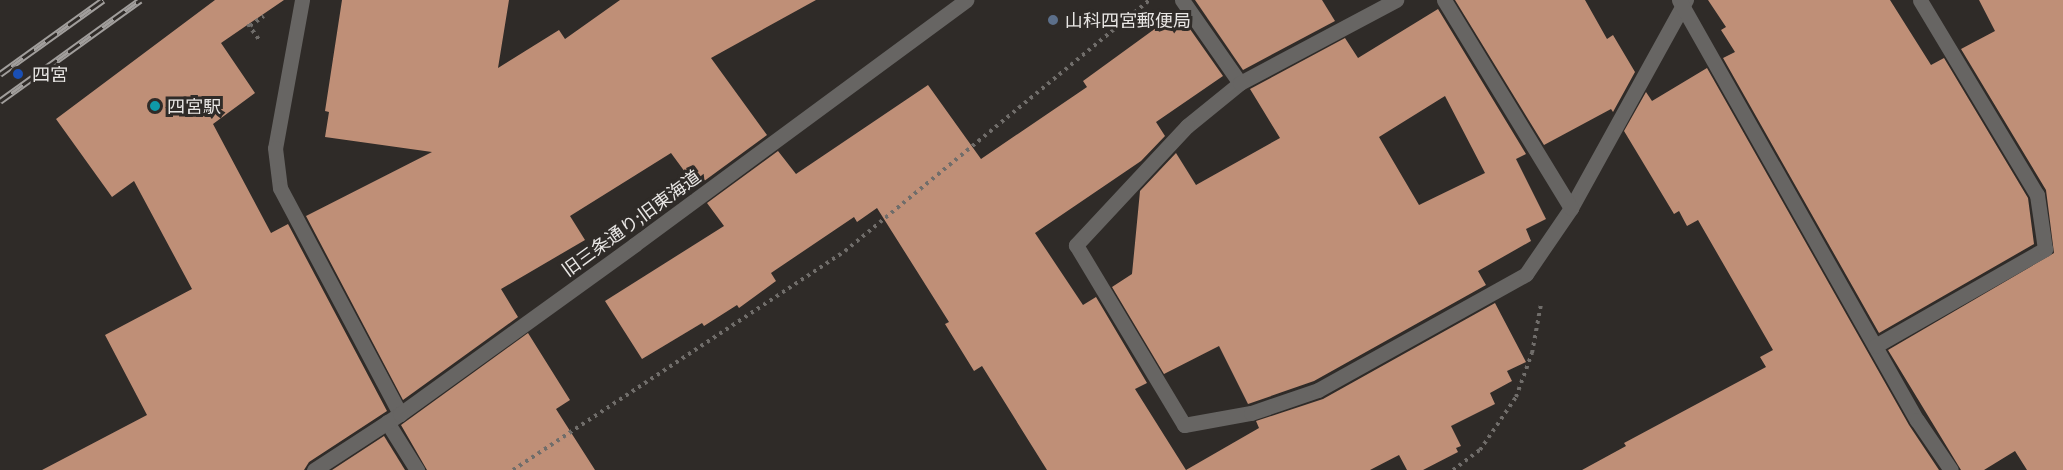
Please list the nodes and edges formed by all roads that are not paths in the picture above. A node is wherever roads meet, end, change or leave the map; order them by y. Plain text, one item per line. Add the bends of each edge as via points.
1 (302, 0) edge
2 (966, 0) edge
3 (1182, 0) edge
4 (1396, 0) edge
5 (1444, 0) edge
6 (1920, 0) edge
7 (1682, 2) edge
8 (1240, 83) junction
9 (1571, 208) junction
10 (1875, 346) junction
11 (393, 418) junction
12 (314, 470) edge
13 (417, 470) edge
14 (1951, 470) edge

1 - 11 street via 274,148 280,188
2 - 11 street, 旧三条通り;旧東海道
3 - 8 street
4 - 8 street
5 - 9 street
6 - 10 street via 2037,195 2045,249
7 - 9 street
7 - 10 street
8 - 9 street via 1187,126 1076,245 1184,425 1251,413 1318,390 1526,274
10 - 14 street
11 - 12 street, 旧三条通り;旧東海道
11 - 13 street

